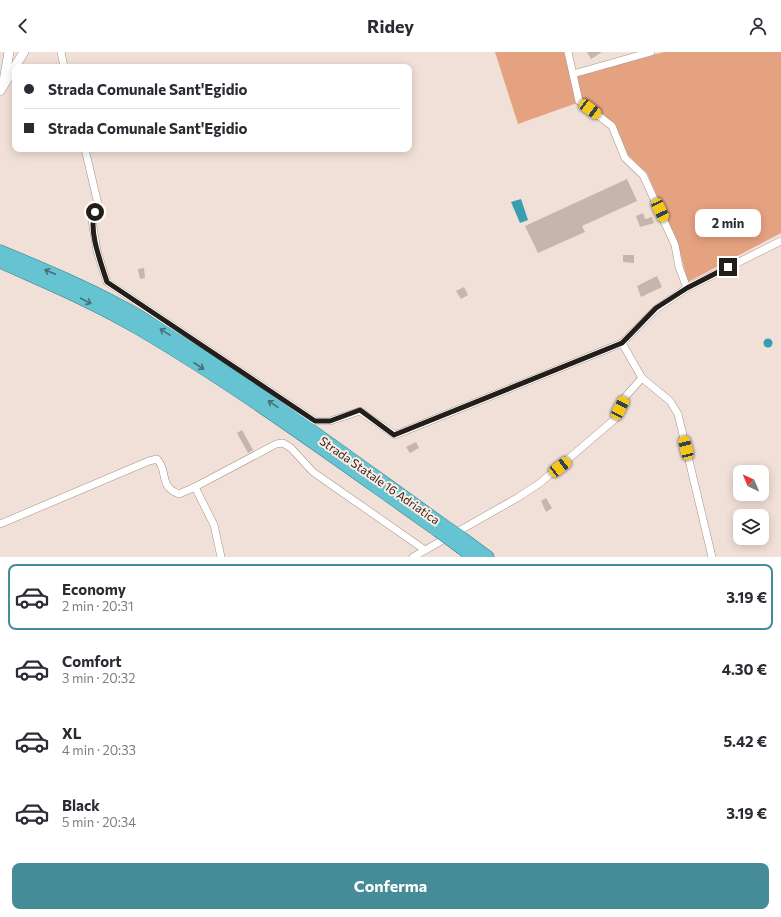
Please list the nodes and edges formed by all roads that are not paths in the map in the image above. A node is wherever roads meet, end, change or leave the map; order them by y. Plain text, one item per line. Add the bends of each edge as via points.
1 (9, 52) edge
2 (24, 52) edge
3 (61, 52) edge
4 (568, 52) edge
5 (651, 52) edge
6 (0, 54) edge
7 (17, 64) edge
8 (63, 64) edge
9 (6, 70) junction
10 (12, 72) edge
11 (573, 74) junction
12 (2, 88) edge
13 (86, 152) edge
14 (781, 241) edge
15 (0, 251) edge
16 (0, 262) edge
17 (687, 288) junction
18 (622, 343) junction
19 (642, 378) junction
20 (195, 487) junction
21 (0, 524) edge
22 (440, 527) junction
23 (463, 544) junction
24 (425, 550) junction
25 (221, 557) edge
26 (414, 557) edge
27 (473, 557) edge
28 (488, 557) edge
29 (712, 557) edge

1 - 9 street
2 - 7 street
3 - 8 street
4 - 11 street
5 - 11 street
6 - 9 street
9 - 12 street
10 - 12 street
11 - 17 street via 579,101 612,126 625,158 643,174 675,245 679,267
13 - 18 street via 98,204 92,220 97,251 107,282 315,421 330,421 360,410 394,435
14 - 17 street
22 -> 15 highway, Strada Statale 16 Adriatica via 205,357 148,321 70,280
16 -> 22 highway, Strada Statale 16 Adriatica via 66,290 138,328 200,366
17 - 18 street via 656,308
18 - 19 street
19 - 24 street via 626,396 615,419 546,478 517,498
19 - 29 street via 670,401 678,414
20 - 21 street via 179,494 170,490 157,459
20 - 24 street via 276,444 283,443 314,472
20 - 25 street via 214,525
22 - 23 highway, Strada Statale 16 Adriatica, bridge
23 - 27 highway, Strada Statale 16 Adriatica
23 - 28 highway, Strada Statale 16 Adriatica
24 - 26 street

